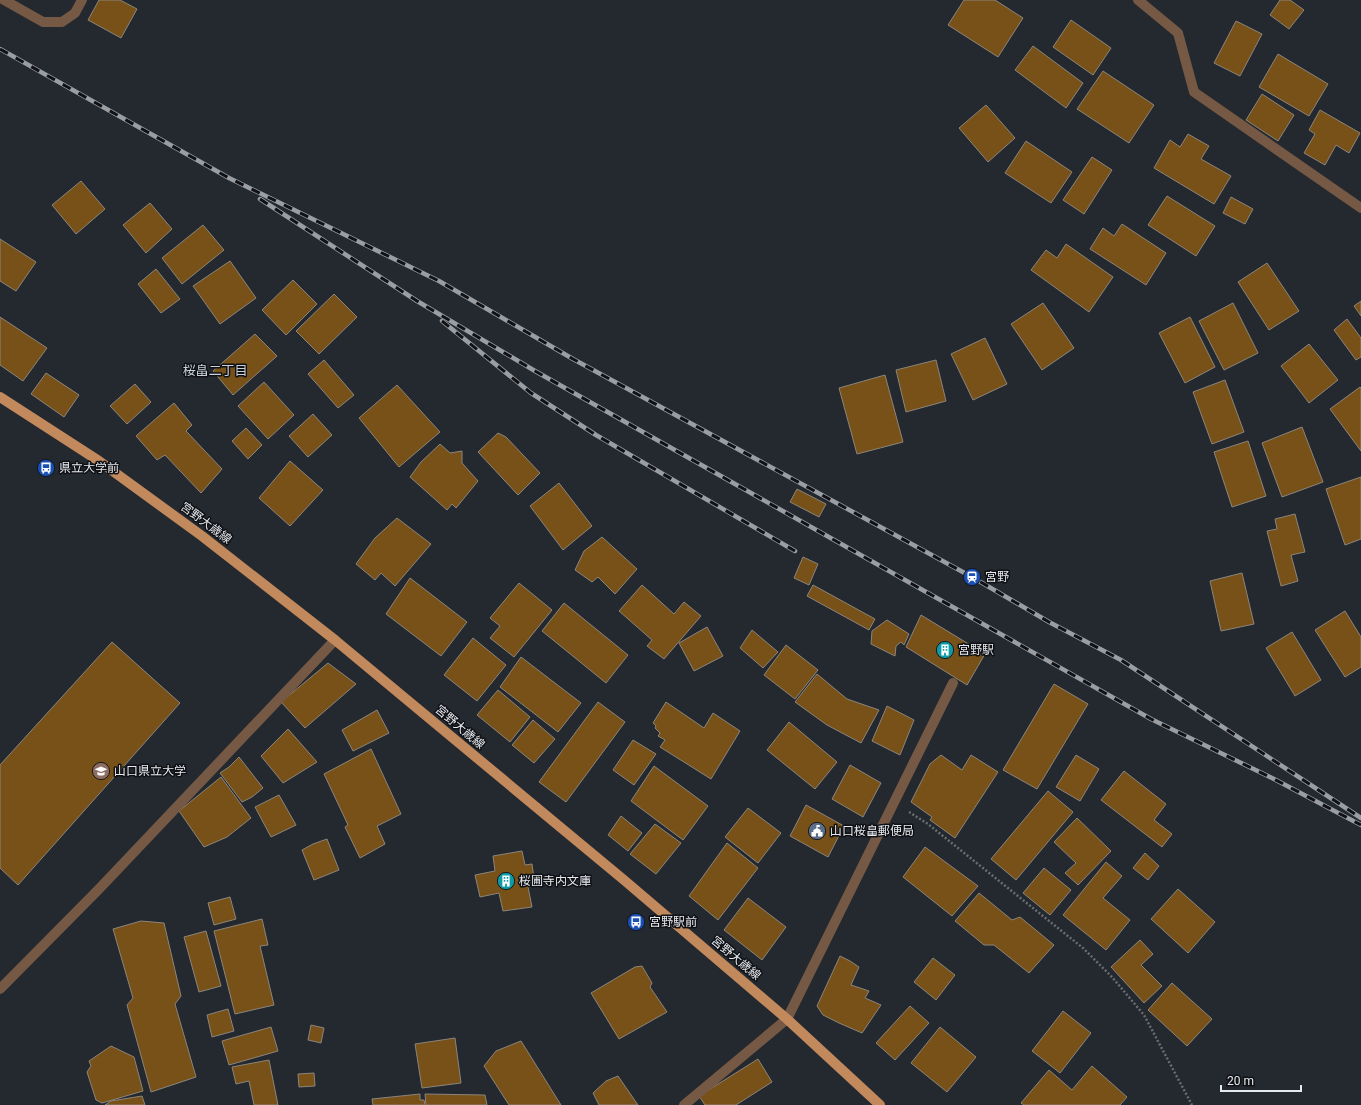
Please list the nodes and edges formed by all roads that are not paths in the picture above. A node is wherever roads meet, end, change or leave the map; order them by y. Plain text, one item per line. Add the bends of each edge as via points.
1 (4, 0) edge
2 (82, 0) edge
3 (1138, 0) edge
4 (1361, 208) edge
5 (0, 396) edge
6 (335, 640) junction
7 (953, 683) dead end
8 (0, 989) edge
9 (787, 1019) junction
10 (684, 1105) edge
11 (880, 1105) edge

1 - 2 street via 43,22 62,22 75,13
3 - 4 street via 1178,33 1194,92
5 - 6 main road, 宮野大歳線 via 99,461 202,536
6 - 8 street via 99,889
6 - 9 main road, 宮野大歳線
7 - 9 street
9 - 10 street
9 - 11 main road, 宮野大歳線

